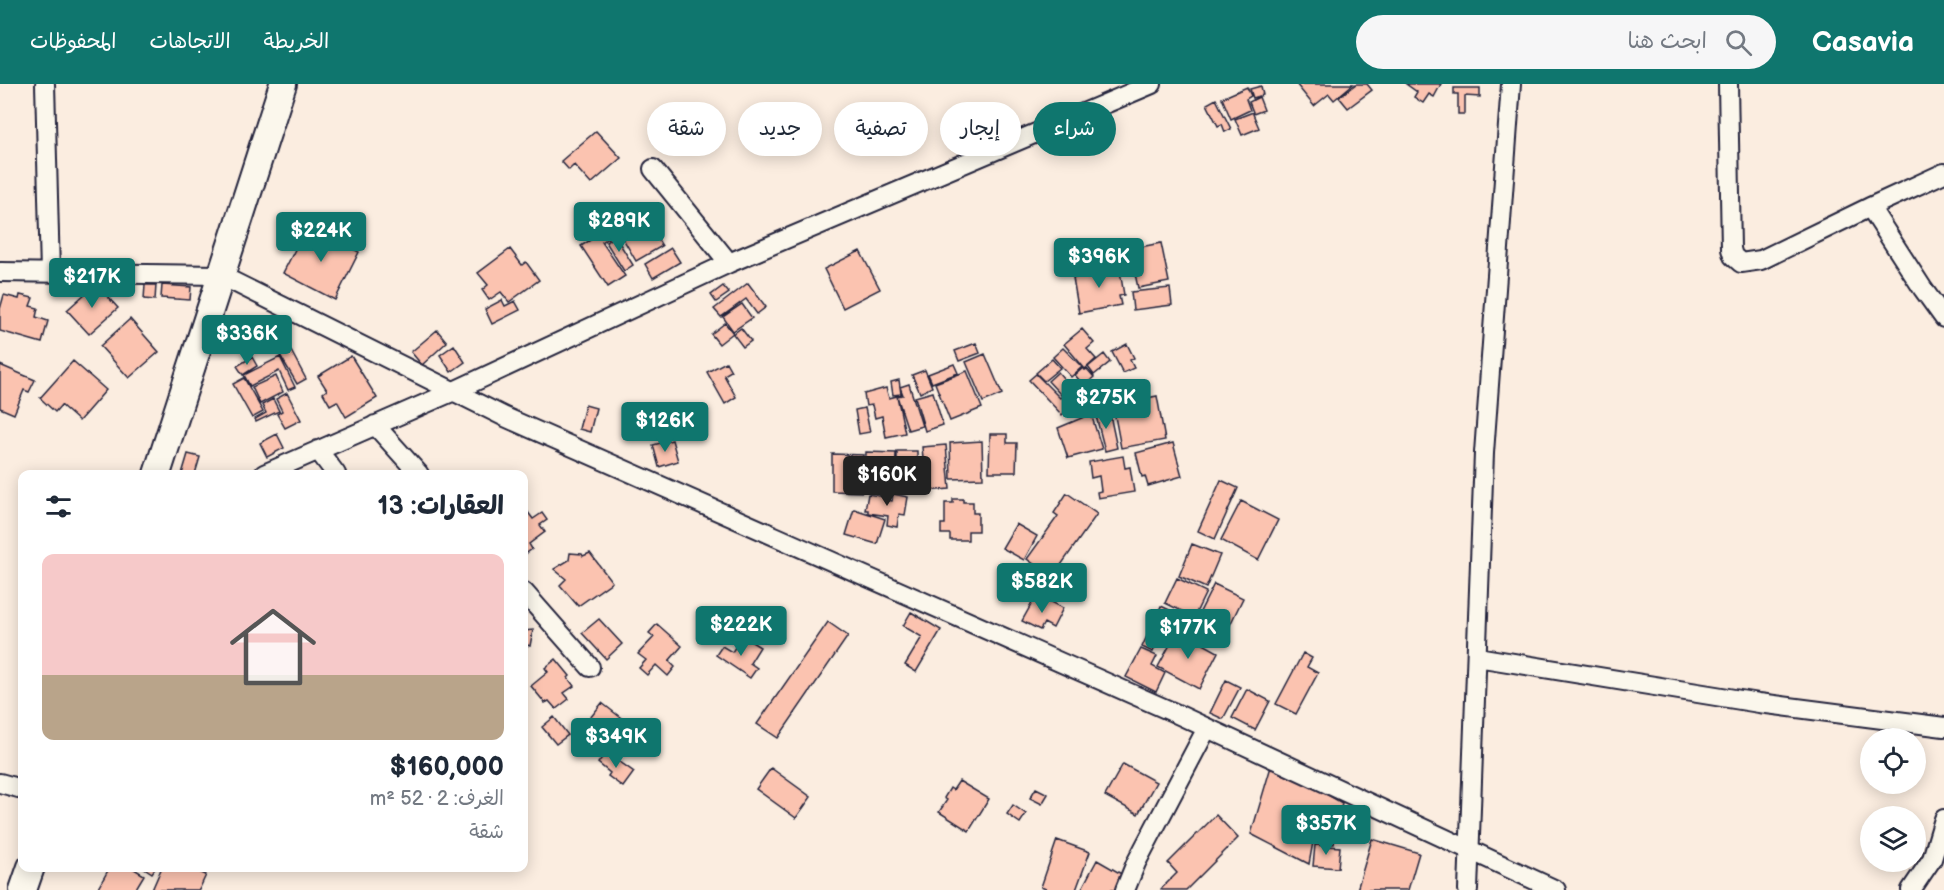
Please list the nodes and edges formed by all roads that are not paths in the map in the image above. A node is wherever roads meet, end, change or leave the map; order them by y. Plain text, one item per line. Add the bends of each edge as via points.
1 (45, 84) edge
2 (284, 84) edge
3 (1152, 84) edge
4 (1511, 84) edge
5 (1728, 84) edge
6 (653, 169) dead end
7 (1944, 173) edge
8 (1870, 207) junction
9 (729, 263) junction
10 (50, 272) junction
11 (0, 273) edge
12 (220, 275) junction
13 (1944, 318) edge
14 (452, 392) junction
15 (375, 425) junction
16 (318, 450) junction
17 (158, 470) edge
18 (273, 470) edge
19 (333, 470) edge
20 (415, 470) edge
21 (528, 597) edge
22 (1477, 657) junction
23 (590, 667) dead end
24 (1944, 727) edge
25 (1207, 728) junction
26 (0, 783) edge
27 (18, 788) edge
28 (1944, 819) edge
29 (1471, 850) junction
30 (1125, 890) edge
31 (1468, 890) edge
32 (1556, 890) edge
33 (1911, 890) edge

1 - 10 street
2 - 12 street
3 - 9 street
4 - 22 street via 1484,453
5 - 8 street via 1730,240 1736,261 1761,260
6 - 9 street
7 - 8 street
8 - 13 street
9 - 14 street
10 - 11 street
10 - 12 street
12 - 14 street
12 - 17 street
14 - 15 street
14 - 25 street
15 - 16 street
15 - 20 street
16 - 18 street
16 - 19 street
21 - 23 street
22 - 24 street via 1759,703
22 - 29 street
25 - 29 street
25 - 30 street
26 - 27 street
28 - 33 street via 1932,859
29 - 31 street
29 - 32 street

